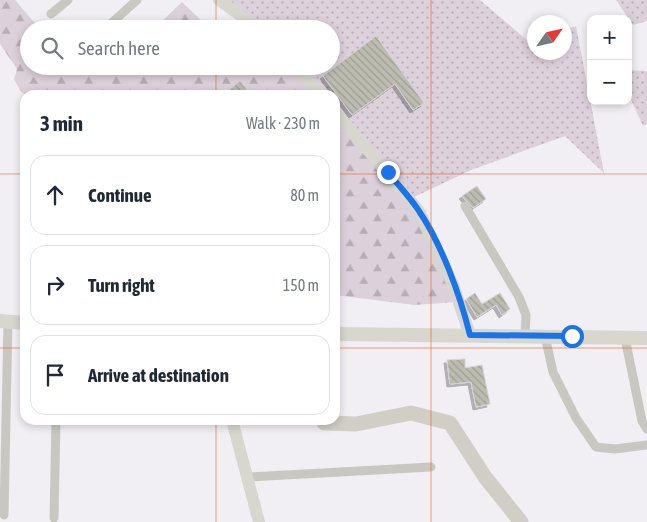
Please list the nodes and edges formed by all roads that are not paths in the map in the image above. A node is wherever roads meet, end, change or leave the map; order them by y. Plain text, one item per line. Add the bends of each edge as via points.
1 (68, 0) edge
2 (138, 0) edge
3 (219, 0) edge
4 (51, 14) dead end
5 (115, 20) edge
6 (247, 20) edge
7 (303, 75) edge
8 (316, 90) edge
9 (340, 118) edge
10 (465, 206) dead end
11 (4, 321) edge
12 (20, 323) edge
13 (340, 334) edge
14 (470, 335) junction
15 (526, 336) junction
16 (545, 336) junction
17 (625, 338) junction
18 (647, 338) edge
19 (56, 425) edge
20 (233, 425) edge
21 (647, 429) edge
22 (647, 445) edge
23 (431, 467) dead end
24 (248, 477) junction
25 (4, 515) dead end
26 (54, 518) dead end
27 (259, 522) edge

1 - 4 street
2 - 5 street
3 - 6 street
7 - 8 street
9 - 14 street via 419,211 453,285
10 - 15 street via 519,297 526,316
11 - 12 main road
11 - 25 street
13 - 14 main road
14 - 15 main road
15 - 16 main road
16 - 17 main road
16 - 22 street via 553,372 576,418 596,447 615,449
17 - 18 main road
17 - 21 street via 642,421
19 - 26 street
20 - 24 street
23 - 24 street
24 - 27 street

